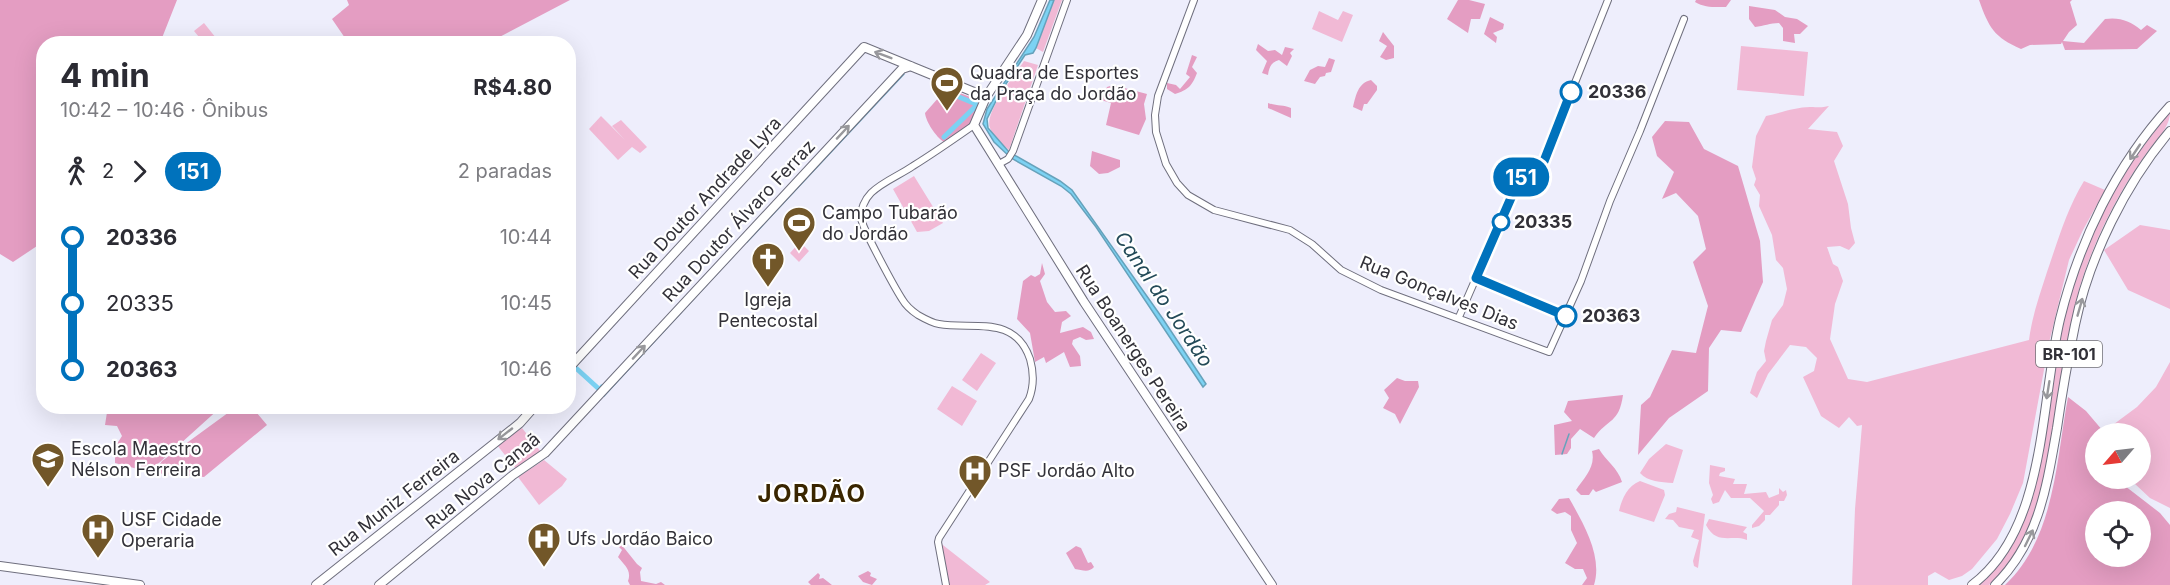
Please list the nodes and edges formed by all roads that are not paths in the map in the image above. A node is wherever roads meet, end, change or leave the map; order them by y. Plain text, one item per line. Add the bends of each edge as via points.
1 (1042, 0) edge
2 (1067, 0) edge
3 (1194, 0) edge
4 (1608, 0) edge
5 (1684, 19) dead end
6 (902, 66) junction
7 (986, 97) junction
8 (2170, 106) edge
9 (974, 125) junction
10 (2170, 131) edge
11 (999, 165) junction
12 (1459, 317) junction
13 (576, 360) edge
14 (600, 395) joint
15 (528, 414) edge
16 (0, 566) edge
17 (140, 585) edge
18 (316, 585) edge
19 (380, 585) edge
20 (946, 585) edge
21 (1272, 585) edge
22 (1972, 585) edge
23 (1995, 585) edge

1 - 7 main road via 1027,35
2 - 11 street via 1013,151
3 - 12 street, Rua Gonçalves Dias via 1158,96 1155,115 1161,150 1177,183 1188,195 1214,210 1290,230 1341,270 1381,290
4 - 12 street via 1539,174 1524,168
5 - 12 street, Rua Gonçalves Dias via 1549,352
6 - 7 main road via 911,66
6 -> 13 main road, Rua Doutor Andrade Lyra via 864,48
14 -> 6 main road, Rua Doutor Álvaro Ferraz
7 - 9 main road
8 -> 22 highway, BR-101 via 2115,182 2079,256 2060,319 2024,513 2006,548
9 - 11 main road, Rua Boanerges Pereira
9 - 20 street via 871,193 860,216 909,308 938,324 982,325 1006,331 1024,347 1032,366 1029,399 939,537
23 -> 10 highway, BR-101 via 2023,551 2040,511 2075,323 2093,268 2125,196
11 - 21 main road, Rua Boanerges Pereira via 1084,302
14 - 19 main road, Rua Nova Canaã via 545,453
15 -> 18 main road, Rua Muniz Ferreira
16 - 17 main road

